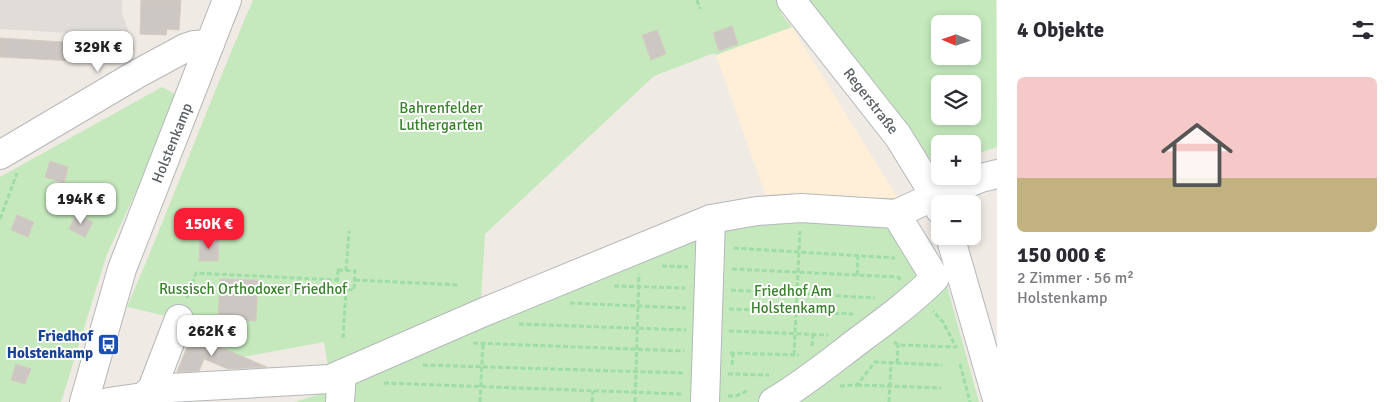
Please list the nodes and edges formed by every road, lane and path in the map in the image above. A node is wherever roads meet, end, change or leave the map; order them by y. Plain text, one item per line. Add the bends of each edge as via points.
1 (227, 0) edge
2 (697, 0) edge
3 (791, 0) edge
4 (700, 9) dead end
5 (210, 44) junction
6 (29, 139) junction
7 (0, 155) edge
8 (997, 174) edge
9 (932, 195) edge
10 (951, 195) edge
11 (931, 205) edge
12 (801, 208) junction
13 (896, 214) junction
14 (0, 219) edge
15 (711, 219) junction
16 (348, 231) dead end
17 (953, 245) edge
18 (799, 252) junction
19 (858, 256) junction
20 (650, 257) junction
21 (710, 257) junction
22 (923, 259) junction
23 (346, 270) junction
24 (798, 272) junction
25 (857, 275) junction
26 (898, 277) dead end
27 (338, 280) junction
28 (354, 280) junction
29 (459, 285) dead end
30 (346, 289) junction
31 (918, 295) junction
32 (484, 312) junction
33 (178, 319) joint
34 (513, 323) dead end
35 (637, 328) junction
36 (795, 334) junction
37 (813, 334) junction
38 (830, 335) dead end
39 (343, 338) dead end
40 (483, 344) junction
41 (956, 347) junction
42 (812, 348) dead end
43 (636, 349) junction
44 (794, 355) junction
45 (803, 355) dead end
46 (891, 363) junction
47 (897, 363) junction
48 (942, 365) dead end
49 (482, 367) junction
50 (706, 371) edge
51 (636, 372) junction
52 (342, 374) junction
53 (381, 383) dead end
54 (857, 385) junction
55 (481, 386) junction
56 (837, 386) dead end
57 (890, 386) junction
58 (940, 388) dead end
59 (593, 391) junction
60 (996, 391) edge
61 (635, 392) junction
62 (783, 392) edge
63 (146, 396) edge
64 (84, 402) edge
65 (108, 402) edge
66 (340, 402) edge
67 (480, 402) edge
68 (592, 402) edge
69 (635, 402) edge
70 (890, 402) edge
71 (970, 402) edge

1 - 5 street, Holstenkamp
2 - 4 path
3 - 9 street, Regerstraße via 898,136
5 - 6 street via 185,48
5 - 64 street, Holstenkamp via 122,270
6 - 7 street
6 - 14 path
8 - 10 street via 981,178
11 - 13 street
12 - 13 street
12 - 15 street
12 - 18 path
13 - 22 street
15 - 20 street
15 - 21 street
16 - 23 path
17 - 60 street
18 - 19 path
18 - 21 path
18 - 24 path
19 - 22 path
19 - 25 path
20 - 21 path
20 - 32 street
20 - 35 path
21 - 24 path
21 - 50 street
22 - 31 street via 935,278
23 - 27 path via 338,270
23 - 28 path via 355,271
24 - 25 path
24 - 36 path
25 - 26 path
27 - 30 path via 337,289
27 - 33 path via 196,273
28 - 29 path
28 - 30 path via 354,290
30 - 39 path
31 - 41 path via 944,322
31 - 62 street
32 - 40 path
32 - 52 street
33 - 63 street
34 - 35 path
35 - 43 path
35 - 50 path
36 - 37 path
36 - 44 path
36 - 50 path
37 - 38 path
37 - 42 path
40 - 43 path
40 - 49 path
41 - 47 path via 898,345
41 - 71 path
43 - 50 path
43 - 51 path
44 - 45 path
44 - 50 path
44 - 62 path
46 - 47 path
46 - 54 path via 875,362
46 - 57 path
47 - 48 path
49 - 51 path
49 - 55 path
50 - 51 path
50 - 61 path
50 - 62 path
51 - 61 path
52 - 63 street via 330,379
52 - 66 street
53 - 55 path
54 - 56 path
54 - 57 path
55 - 59 path
55 - 67 path
57 - 58 path
57 - 70 path
59 - 61 path
59 - 68 path
61 - 69 path
63 - 65 street

